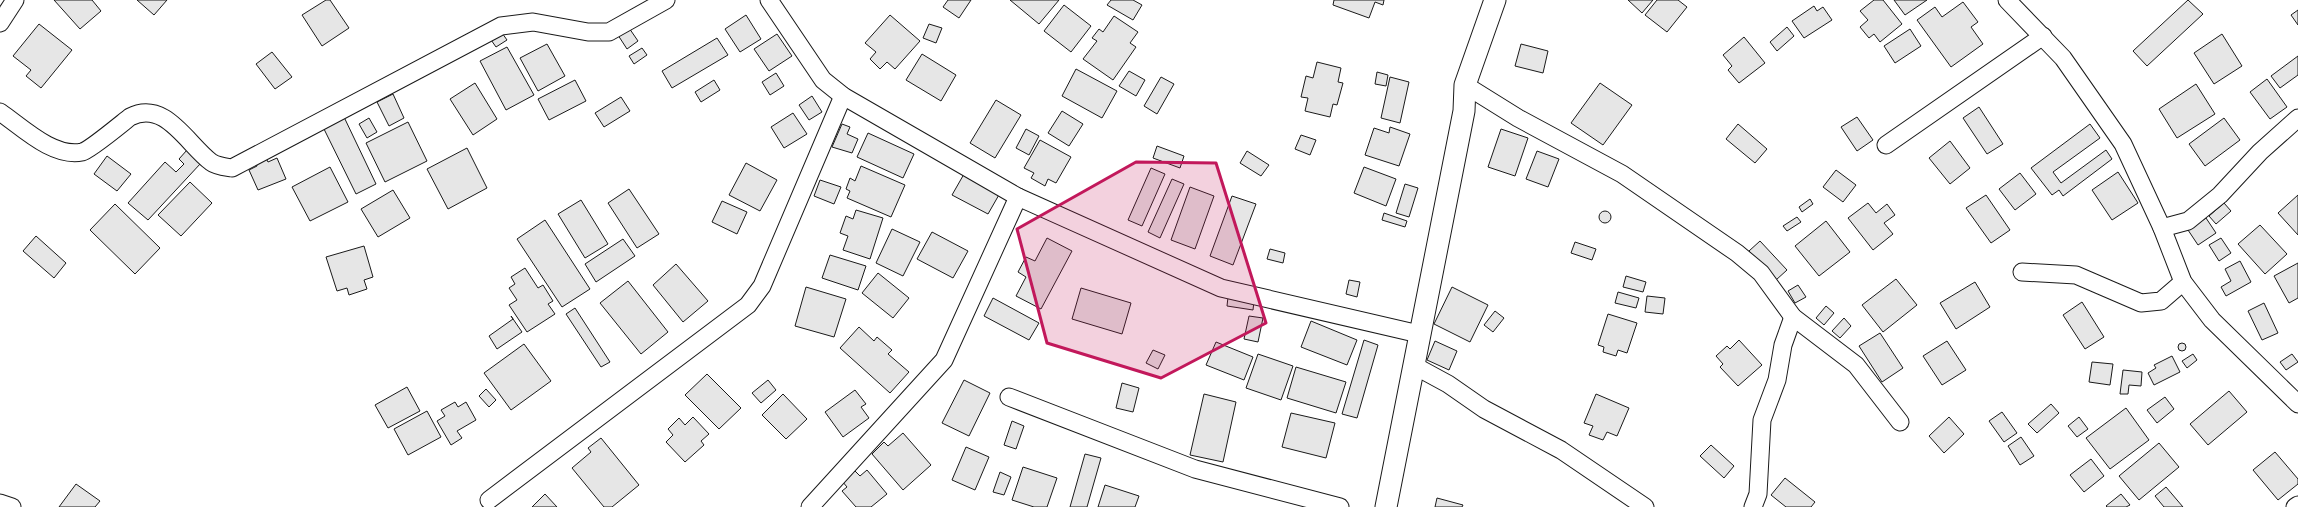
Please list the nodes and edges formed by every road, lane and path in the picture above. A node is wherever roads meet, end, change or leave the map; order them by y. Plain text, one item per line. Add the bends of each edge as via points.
1 (15, 0) edge
2 (666, 0) edge
3 (769, 0) edge
4 (1495, 0) edge
5 (2007, 0) edge
6 (0, 23) edge
7 (2043, 36) junction
8 (1465, 85) junction
9 (844, 96) junction
10 (0, 112) edge
11 (2298, 118) edge
12 (1886, 145) dead end
13 (1018, 197) junction
14 (2162, 228) junction
15 (2022, 272) dead end
16 (2184, 282) junction
17 (1793, 317) junction
18 (1419, 334) junction
19 (1413, 365) junction
20 (1009, 396) dead end
21 (2298, 404) edge
22 (1900, 422) dead end
23 (489, 500) dead end
24 (0, 503) edge
25 (2298, 505) edge
26 (12, 507) edge
27 (810, 507) edge
28 (1340, 507) edge
29 (1386, 507) edge
30 (1645, 507) edge
31 (1753, 507) edge
32 (2295, 507) edge

1 - 6 street
2 - 10 street via 609,32 588,32 533,22 501,26 232,168 213,164 161,115 150,112 130,117 83,152 62,152
3 - 9 street via 823,80
4 - 8 street
5 - 7 street
7 - 12 street
7 - 14 street via 2063,58 2124,144
8 - 17 street via 1518,118 1622,174 1737,253 1762,273
8 - 18 street via 1464,111
9 - 13 street
9 - 23 street via 762,286 748,305
11 - 14 street via 2260,152 2220,195 2188,221
13 - 18 street via 1221,288
13 - 27 street via 944,360
14 - 16 street
15 - 16 street via 2076,275 2141,304 2161,301
16 - 21 street via 2212,320
17 - 22 street via 1856,364
17 - 31 street via 1783,345 1777,380 1762,420 1758,494
18 - 19 street
19 - 29 street
19 - 30 street via 1448,384 1484,409 1561,450
20 - 28 street via 1195,469
24 - 26 street
25 - 32 street

